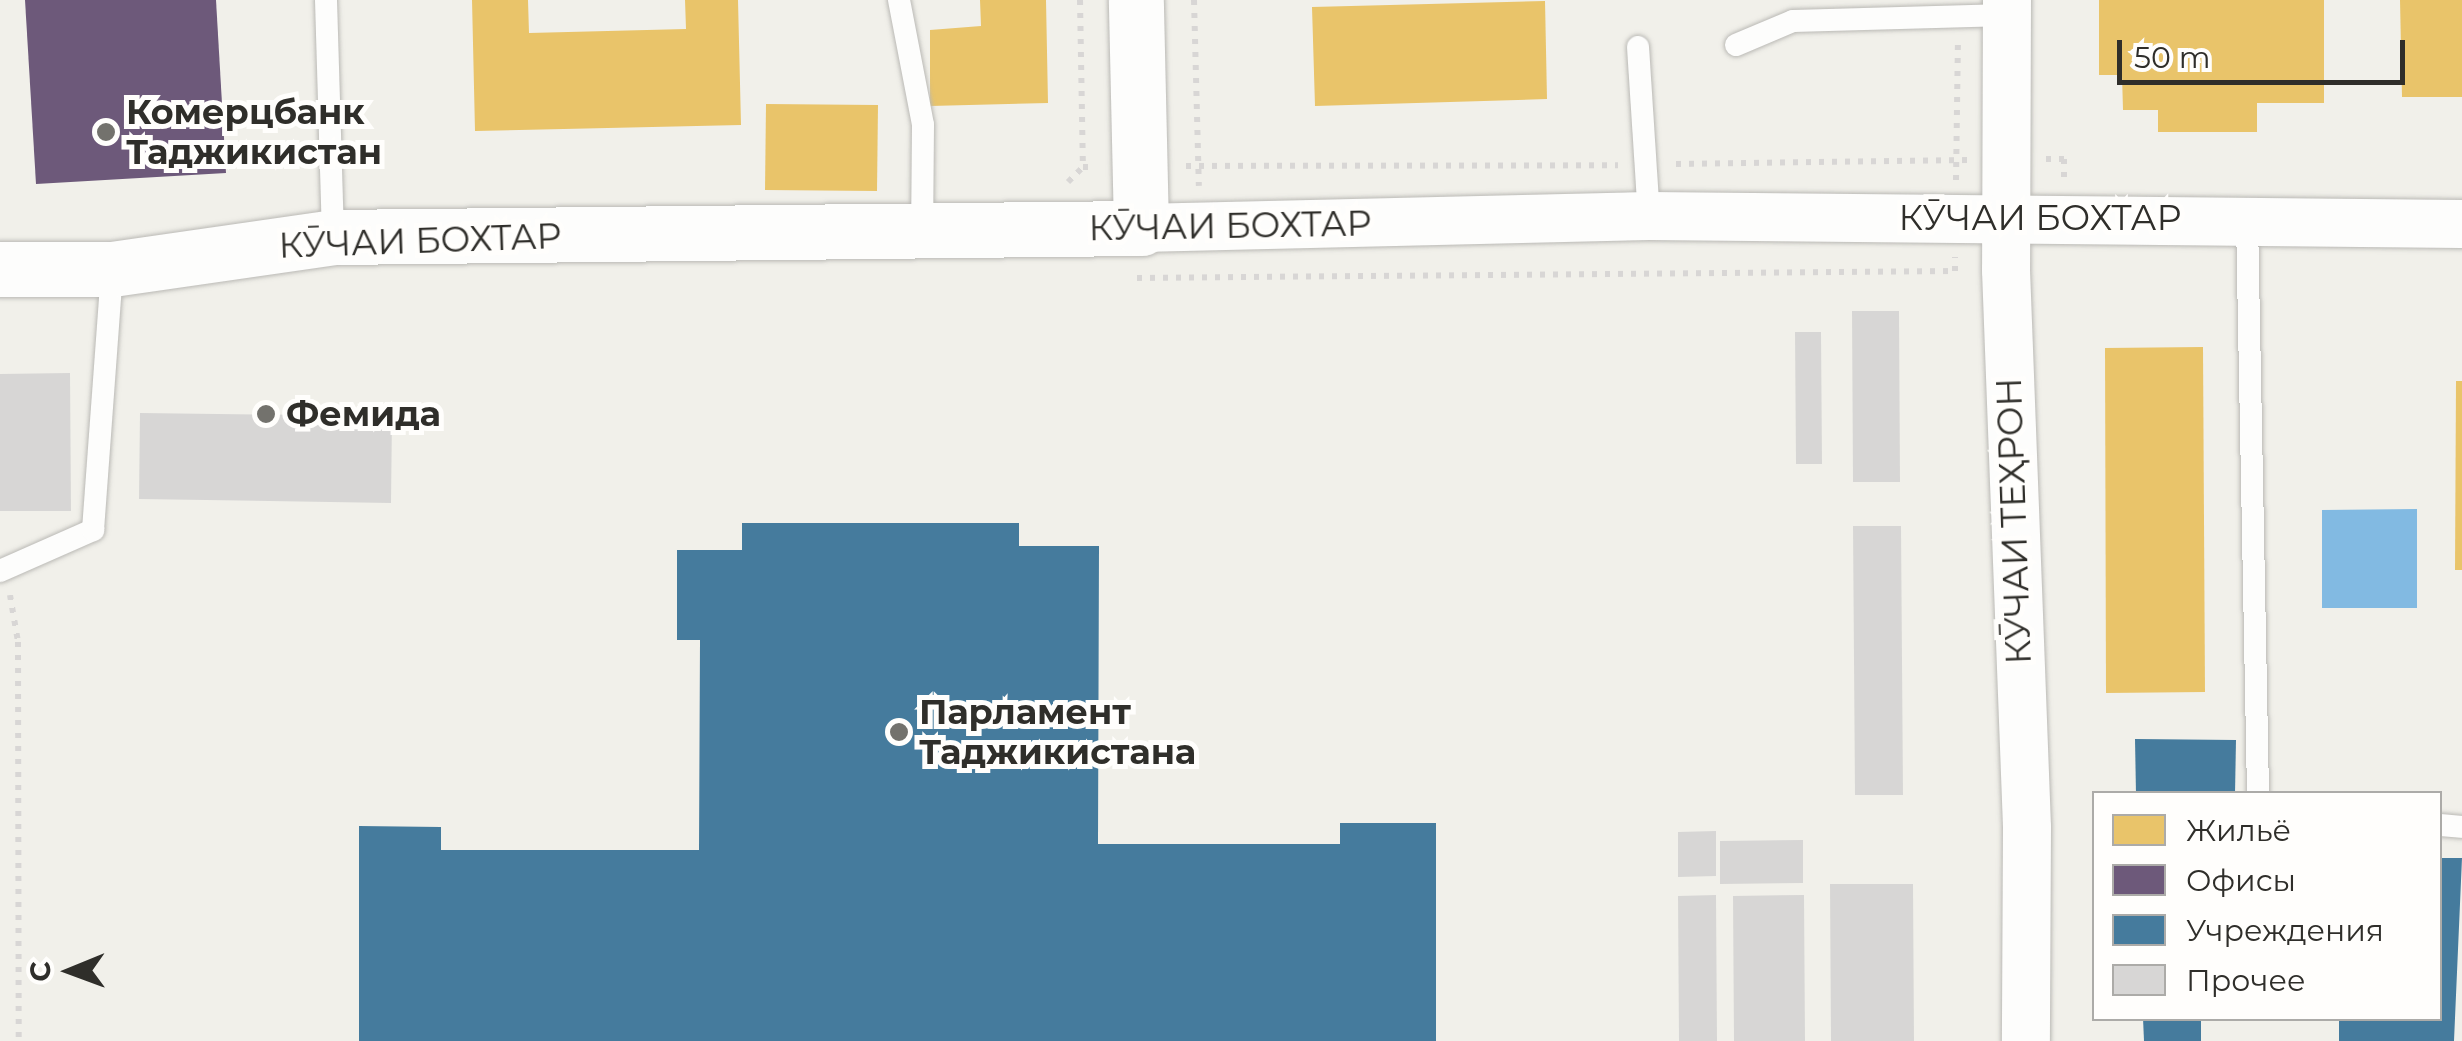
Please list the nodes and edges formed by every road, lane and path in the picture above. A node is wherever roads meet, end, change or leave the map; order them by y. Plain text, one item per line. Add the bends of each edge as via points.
1 (326, 0) edge
2 (899, 0) edge
3 (1080, 0) edge
4 (1136, 0) edge
5 (1194, 0) edge
6 (2007, 8) edge
7 (1793, 10) edge
8 (1958, 20) junction
9 (1736, 45) dead end
10 (1638, 48) dead end
11 (1084, 166) dead end
12 (1649, 216) junction
13 (1956, 218) junction
14 (2005, 218) junction
15 (2247, 220) junction
16 (2462, 224) edge
17 (1200, 227) junction
18 (1142, 228) junction
19 (922, 231) junction
20 (333, 238) junction
21 (0, 269) edge
22 (112, 269) junction
23 (1201, 277) junction
24 (1120, 278) dead end
25 (2, 570) edge
26 (2258, 791) edge
27 (19, 1041) edge
28 (2026, 1041) edge

1 - 20 lane
2 - 19 lane via 924,125
3 - 11 path
4 - 18 street
5 - 17 path
6 - 8 lane
6 - 14 street, КӮЧАИ ТЕҲРОН
7 - 8 lane
7 - 9 lane
8 - 13 path
10 - 12 lane
12 - 13 street, КӮЧАИ БОХТАР
12 - 17 street, КӮЧАИ БОХТАР
13 - 14 street, КӮЧАИ БОХТАР
13 - 23 path via 1955,272
14 - 15 street, КӮЧАИ БОХТАР
14 - 28 street, КӮЧАИ ТЕҲРОН via 2027,828
15 - 16 street, КӮЧАИ БОХТАР
15 - 26 lane
17 - 18 street, КӮЧАИ БОХТАР
17 - 23 path
18 - 19 street, КӮЧАИ БОХТАР
19 - 20 street, КӮЧАИ БОХТАР
20 - 22 street, КӮЧАИ БОХТАР
21 - 22 street, КӮЧАИ БОХТАР
22 - 25 lane via 92,530
23 - 24 path
25 - 27 path via 18,642

